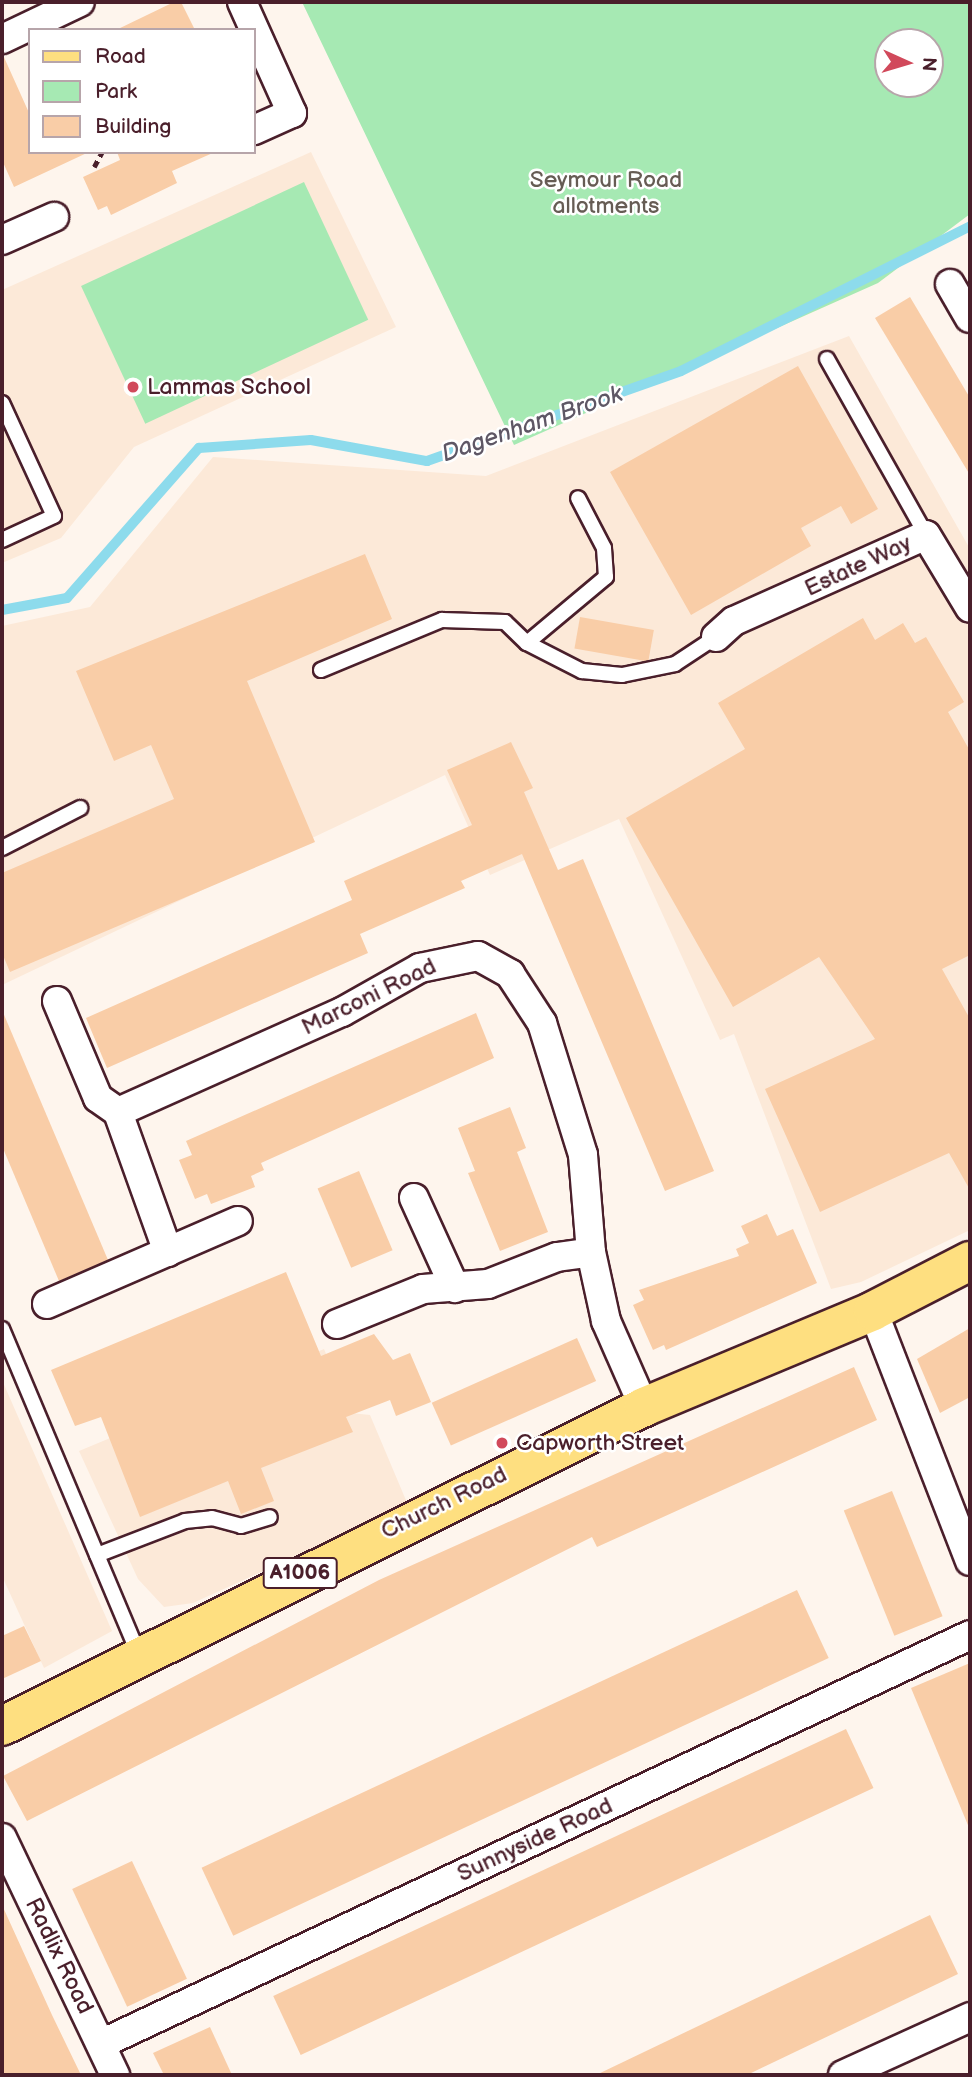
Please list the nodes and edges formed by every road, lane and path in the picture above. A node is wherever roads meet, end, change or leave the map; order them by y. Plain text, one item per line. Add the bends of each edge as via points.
1 (242, 2) edge
2 (65, 5) edge
3 (254, 28) edge
4 (256, 33) edge
5 (2, 39) edge
6 (256, 129) edge
7 (101, 154) edge
8 (94, 167) dead end
9 (54, 216) dead end
10 (2, 240) edge
11 (950, 284) dead end
12 (970, 318) edge
13 (827, 359) dead end
14 (2, 403) edge
15 (578, 498) dead end
16 (926, 535) junction
17 (2, 540) edge
18 (970, 608) edge
19 (716, 638) joint
20 (527, 643) junction
21 (321, 670) dead end
22 (80, 808) dead end
23 (2, 848) edge
24 (57, 1001) dead end
25 (118, 1112) junction
26 (414, 1199) dead end
27 (238, 1221) dead end
28 (168, 1252) junction
29 (591, 1252) junction
30 (970, 1261) edge
31 (454, 1288) junction
32 (47, 1304) dead end
33 (873, 1311) junction
34 (337, 1324) dead end
35 (2, 1329) edge
36 (643, 1407) junction
37 (271, 1517) dead end
38 (97, 1555) junction
39 (970, 1561) edge
40 (970, 1635) edge
41 (138, 1653) junction
42 (2, 1726) edge
43 (2, 1838) edge
44 (970, 2017) edge
45 (101, 2044) junction
46 (115, 2075) edge
47 (843, 2075) edge

1 - 3 street
2 - 5 street
4 - 6 street via 292,113
7 - 8 path
9 - 10 street
11 - 12 street
13 - 16 lane
14 - 17 lane via 54,516
15 - 20 lane via 604,548 606,577
16 - 18 street, Estate Way
16 - 19 street, Estate Way via 734,621
19 - 20 lane via 676,664 622,675 582,671
20 - 21 lane via 505,622 442,620
22 - 23 lane
24 - 25 street via 98,1098
25 - 28 street
25 - 29 street, Marconi Road via 342,1012 420,968 478,956 510,974 542,1023 583,1155
26 - 31 street
27 - 28 street
28 - 32 street
29 - 31 street
29 - 36 street, Marconi Road via 606,1321
30 - 33 main road, Church Road / A1006
31 - 34 street via 423,1289
33 - 36 main road, Church Road / A1006
33 - 39 street
35 - 38 lane
36 - 41 main road, Church Road / A1006
37 - 38 lane via 241,1527 212,1518 186,1521
38 - 41 lane
40 - 45 street, Sunnyside Road
41 - 42 main road, Church Road / A1006
43 - 45 street, Radlix Road
44 - 47 street
45 - 46 street, Radlix Road

